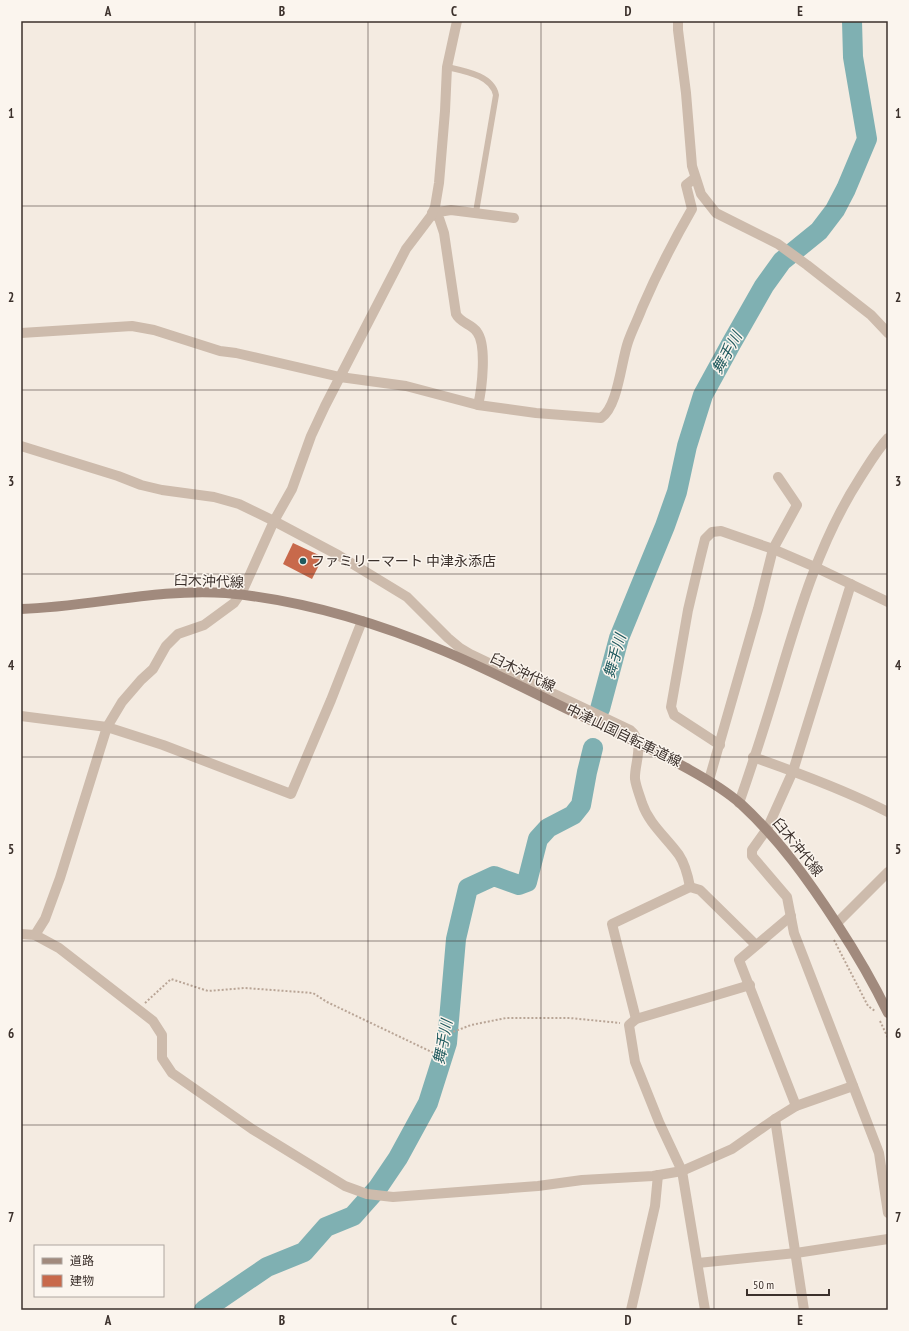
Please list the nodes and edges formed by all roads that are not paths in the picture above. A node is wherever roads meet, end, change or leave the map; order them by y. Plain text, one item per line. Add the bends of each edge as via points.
1 (457, 21) edge
2 (678, 21) edge
3 (447, 67) junction
4 (695, 178) junction
5 (476, 212) junction
6 (432, 213) junction
7 (514, 218) dead end
8 (21, 333) edge
9 (888, 333) edge
10 (340, 377) junction
11 (478, 405) junction
12 (888, 438) edge
13 (21, 446) edge
14 (778, 477) dead end
15 (274, 521) junction
16 (772, 549) junction
17 (815, 567) junction
18 (851, 584) junction
19 (239, 594) junction
20 (888, 602) edge
21 (21, 609) edge
22 (362, 621) junction
23 (21, 716) edge
24 (107, 727) junction
25 (638, 742) junction
26 (720, 745) junction
27 (753, 756) junction
28 (793, 771) junction
29 (709, 780) junction
30 (739, 802) junction
31 (888, 812) edge
32 (767, 828) junction
33 (888, 872) edge
34 (690, 887) junction
35 (791, 916) junction
36 (837, 923) junction
37 (21, 934) edge
38 (35, 935) junction
39 (756, 945) junction
40 (750, 985) junction
41 (883, 1016) edge
42 (633, 1022) junction
43 (853, 1086) junction
44 (796, 1106) junction
45 (775, 1119) junction
46 (682, 1171) junction
47 (658, 1175) junction
48 (888, 1213) edge
49 (888, 1239) edge
50 (796, 1253) junction
51 (698, 1263) junction
52 (631, 1310) edge
53 (705, 1310) edge
54 (804, 1310) edge

1 - 3 street
2 - 4 street
3 - 5 lane via 478,76 492,86 496,95
3 - 6 street via 439,183
4 - 9 street via 701,194 716,213 778,244 871,315
4 - 11 street via 686,185 692,209 668,249 628,341 613,401 607,414 594,419
5 - 6 street via 450,210
5 - 7 street
6 - 10 street via 406,249
6 - 11 street via 439,218 444,233 456,314 480,336 483,377
8 - 10 street via 123,326 142,328 220,351
10 - 11 street via 406,386
10 - 15 street via 311,436 292,489
12 - 17 street via 849,494 830,530
13 - 15 street via 142,485 225,499
14 - 16 street via 797,505
15 - 19 street
15 - 25 street via 338,555 407,597 460,648 630,730
16 - 17 street
16 - 26 street
16 - 26 street via 721,531 712,532 705,539 688,610 671,707 674,715
17 - 18 street
17 - 27 street
18 - 20 street
18 - 28 street
19 - 21 main road, 臼木沖代線 via 188,592
19 - 22 main road, 臼木沖代線 via 279,600
19 - 24 street via 234,603 204,625 178,634 166,646 153,669 122,702
22 - 24 street via 332,700 291,794 163,745
22 - 25 main road, 臼木沖代線 via 464,659
23 - 24 street
24 - 38 street via 60,878 45,919
25 - 29 main road, 臼木沖代線
25 - 34 street via 635,780 644,811 679,856
26 - 29 street
27 - 28 street
27 - 30 street
28 - 31 street
28 - 32 street
29 - 30 main road, 臼木沖代線
30 - 32 main road, 臼木沖代線
32 - 35 street via 752,850 752,856 787,896
32 - 36 main road, 臼木沖代線
33 - 36 street
34 - 39 street via 700,890
34 - 42 street via 612,924
35 - 39 street
35 - 43 street via 794,933
36 - 41 main road, 臼木沖代線 via 867,972
37 - 38 street
38 - 47 street via 59,948 153,1021 162,1035 162,1058 172,1073 252,1130 345,1186 366,1194 393,1197
39 - 40 street via 740,960
40 - 42 street
40 - 44 street
42 - 46 street via 635,1062
43 - 44 street
43 - 48 street via 879,1153
44 - 45 street
45 - 46 street via 732,1149
45 - 50 street
46 - 47 street
46 - 51 street
47 - 52 street via 654,1206
49 - 50 street
50 - 51 street
50 - 54 street
51 - 53 street

